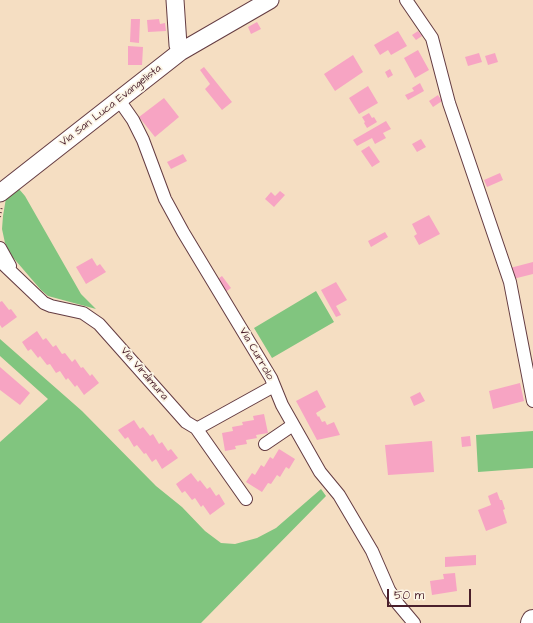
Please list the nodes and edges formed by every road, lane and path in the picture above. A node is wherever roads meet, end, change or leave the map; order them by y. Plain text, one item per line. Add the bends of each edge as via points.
1 (175, 0) edge
2 (270, 0) edge
3 (406, 0) edge
4 (180, 52) junction
5 (120, 100) junction
6 (0, 194) edge
7 (0, 248) edge
8 (0, 262) edge
9 (17, 278) junction
10 (274, 386) junction
11 (533, 401) edge
12 (293, 425) junction
13 (196, 428) junction
14 (265, 444) dead end
15 (246, 499) dead end
16 (414, 623) edge

1 - 4 main road
2 - 4 main road, Via San Luca Evangelista
3 - 11 street via 432,38 449,103 510,282
4 - 5 main road, Via San Luca Evangelista
5 - 6 main road, Via San Luca Evangelista
5 - 10 street, Via Currolo via 140,133 165,199 272,378
7 - 9 street
8 - 9 street, Via Virdimura
9 - 13 street, Via Virdimura via 44,303 83,313 99,324 186,422
10 - 12 street, Via Currolo
10 - 13 street
12 - 14 street
12 - 16 street, Via Currolo via 320,472 339,495 372,551 389,590
13 - 15 street, Via Virdimura

